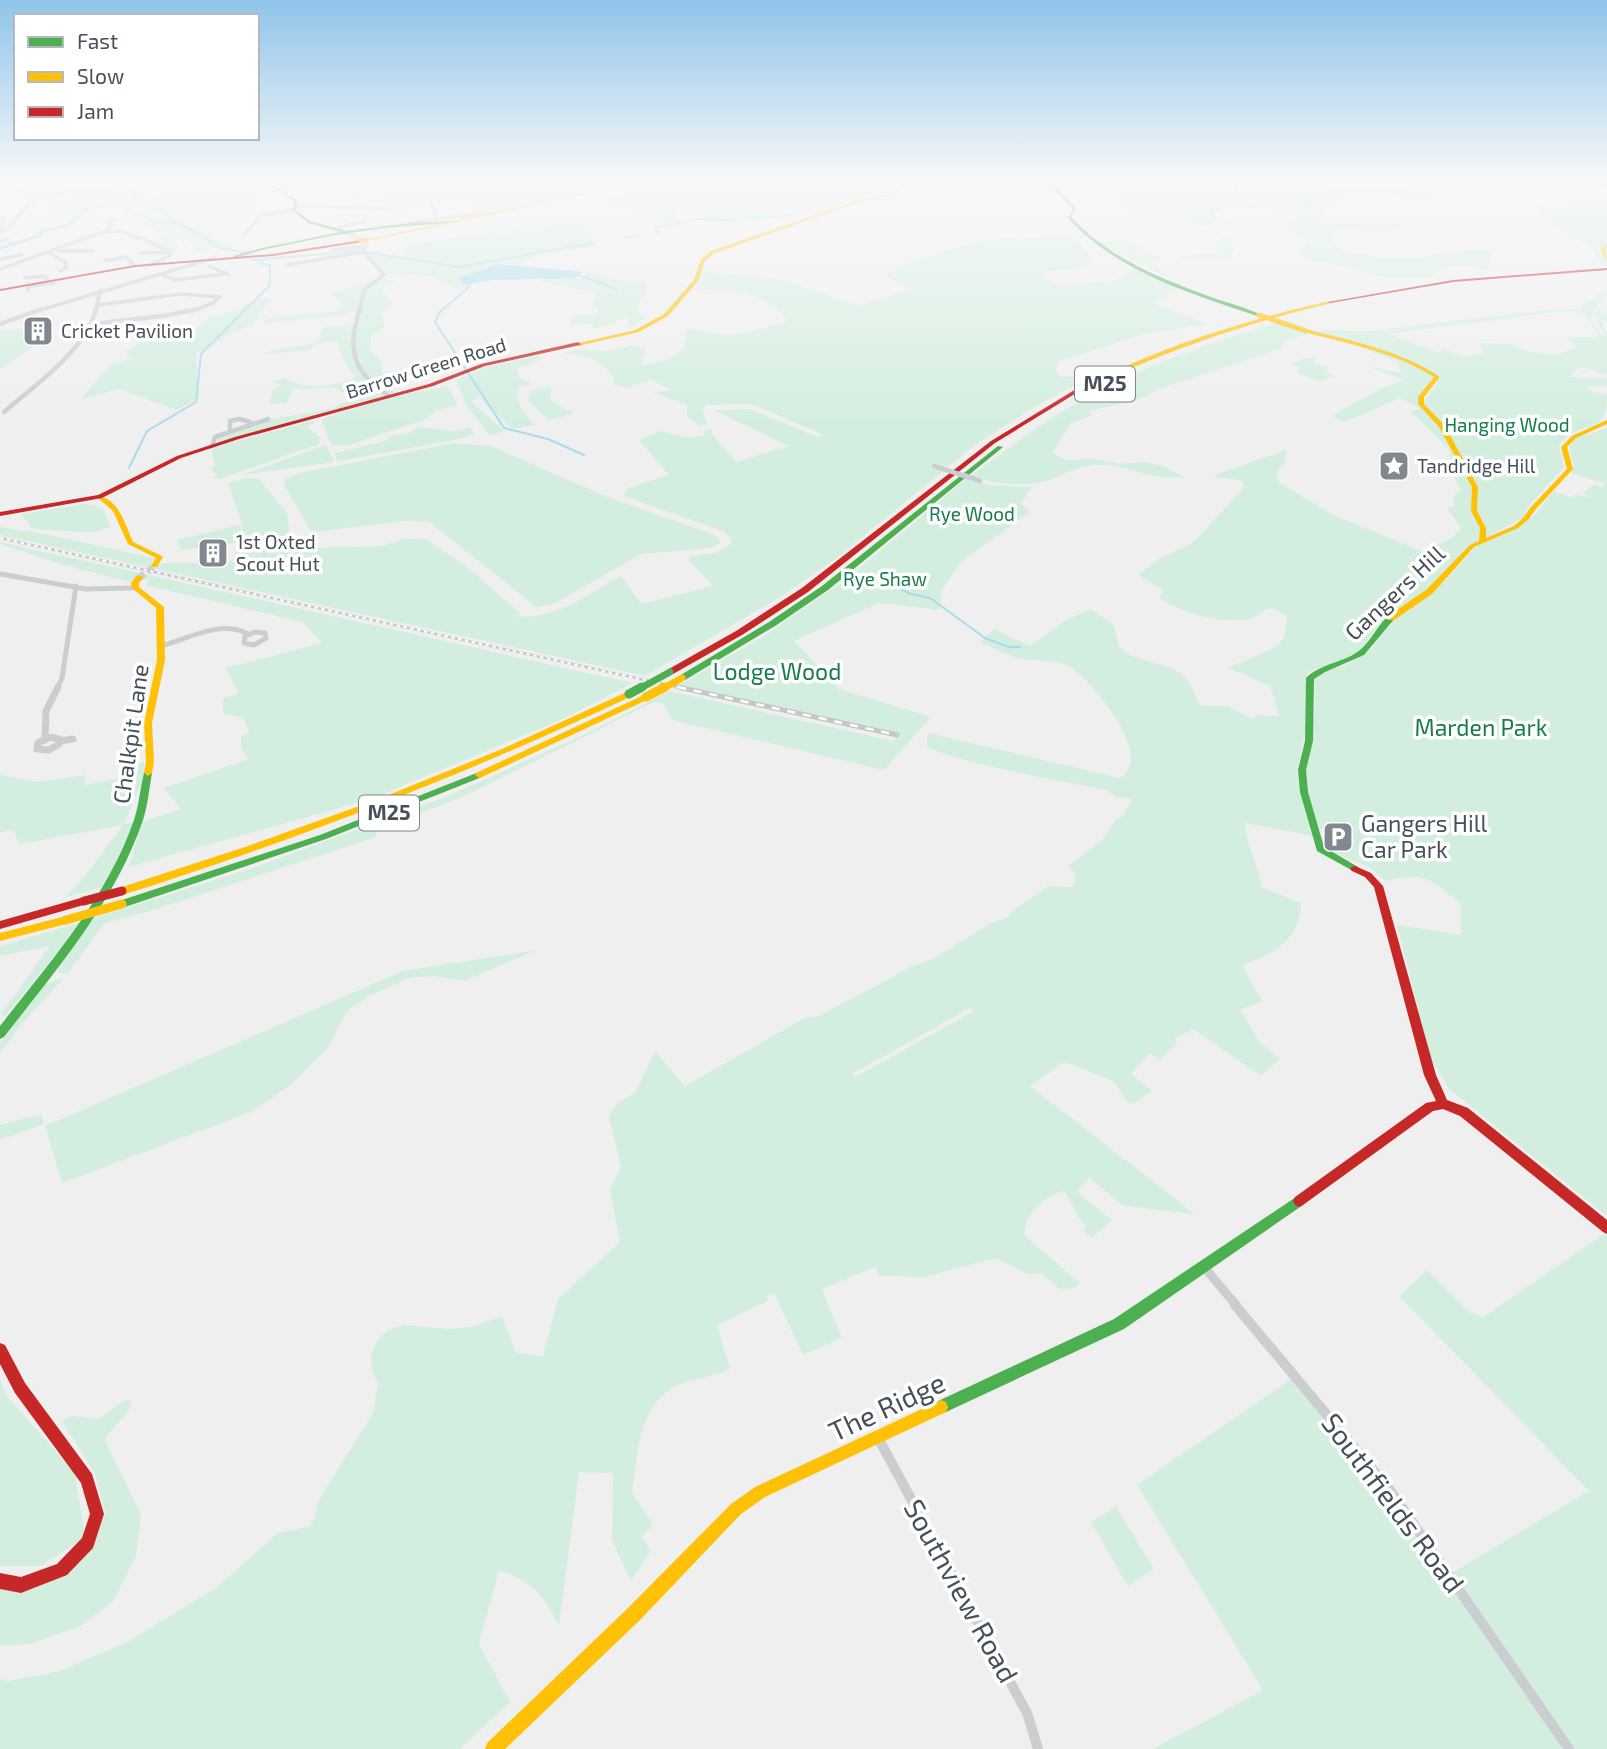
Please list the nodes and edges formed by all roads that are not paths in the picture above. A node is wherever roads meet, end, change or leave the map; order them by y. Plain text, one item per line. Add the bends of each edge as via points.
1 (23, 262) edge
2 (64, 262) edge
3 (131, 262) edge
4 (157, 262) edge
5 (214, 262) edge
6 (305, 262) edge
7 (375, 262) edge
8 (703, 262) edge
9 (1130, 262) edge
10 (207, 263) junction
11 (152, 264) junction
12 (296, 264) junction
13 (287, 265) dead end
14 (135, 266) junction
15 (0, 269) edge
16 (1607, 270) edge
17 (297, 272) dead end
18 (223, 274) junction
19 (162, 275) junction
20 (229, 275) dead end
21 (51, 277) junction
22 (25, 278) dead end
23 (0, 288) edge
24 (28, 290) dead end
25 (100, 290) junction
26 (98, 305) junction
27 (0, 324) edge
28 (93, 324) junction
29 (389, 396) junction
30 (4, 412) dead end
31 (268, 419) dead end
32 (252, 422) junction
33 (1607, 422) edge
34 (230, 431) junction
35 (212, 446) junction
36 (934, 466) dead end
37 (980, 481) dead end
38 (100, 496) junction
39 (0, 514) edge
40 (1482, 541) junction
41 (155, 566) dead end
42 (0, 574) edge
43 (137, 583) joint
44 (76, 586) junction
45 (248, 634) dead end
46 (161, 646) junction
47 (45, 738) junction
48 (73, 739) dead end
49 (60, 741) junction
50 (0, 925) edge
51 (0, 937) edge
52 (0, 1034) edge
53 (1443, 1104) junction
54 (1607, 1228) edge
55 (1204, 1267) junction
56 (0, 1350) edge
57 (877, 1436) junction
58 (0, 1581) edge
59 (493, 1749) edge
60 (1038, 1749) edge
61 (1569, 1749) edge

1 - 15 street
2 - 21 street via 66,268
3 - 14 street
4 - 11 street
5 - 10 main road
6 - 12 street
7 - 29 street via 384,275 364,290 351,342 365,378
8 - 29 main road, Barrow Green Road via 696,280 666,315 637,331 487,364
9 - 40 main road, bridge via 1195,293 1392,356 1437,377 1421,397 1421,404 1442,426 1475,487 1474,511 1483,528
10 - 11 main road
10 - 18 street
10 - 19 street
11 - 14 main road
12 - 13 street
12 - 17 street
14 - 21 main road
16 - 50 main road, M25, bridge via 1471,279 1360,296 1239,326 1142,360 1013,428 814,584 757,622 629,694 542,737 406,794 260,847
16 - 51 main road, M25, bridge via 1473,283 1360,301 1249,328 1142,367 1022,431 834,582 646,698 388,813 241,866
18 - 19 street via 176,280
18 - 20 street
19 - 25 street
21 - 22 street
21 - 23 main road
21 - 24 street via 55,283 29,286
25 - 26 street
25 - 27 street
26 - 28 street
26 - 28 street via 197,293 220,297 215,305 198,311
28 - 30 street via 64,359
29 - 35 main road, Barrow Green Road
31 - 32 street
32 - 34 street
32 - 34 street via 230,421
33 - 40 main road, Gangers Hill via 1572,437 1564,447 1570,469 1527,518
34 - 35 street via 212,439
35 - 38 main road, Barrow Green Road
36 - 37 street, bridge
38 - 39 main road, Barrow Green Road
38 - 41 main road via 116,510 130,543 160,557
40 - 53 main road, Gangers Hill via 1429,592 1383,624 1364,651 1313,673 1302,770 1320,849 1368,875 1378,886 1430,1075
42 - 44 street
43 - 44 street via 119,590
43 - 46 main road, Chalkpit Lane via 160,607
44 - 47 street via 62,678 46,711
45 - 46 street via 226,628
46 - 52 main road, Chalkpit Lane via 148,719 149,774 134,830 114,876 86,922
47 - 49 street
47 - 49 street via 37,749 49,750
48 - 49 street
53 - 54 main road via 1464,1112
53 - 55 main road, The Ridge via 1430,1107
55 - 57 main road, The Ridge via 1119,1324
55 - 61 street, Southfields Road via 1390,1490
56 - 58 main road via 20,1388 87,1479 97,1514 88,1543 62,1570 21,1585
57 - 59 main road, The Ridge via 770,1487 736,1509 619,1630
57 - 60 street, Southview Road via 1027,1713

